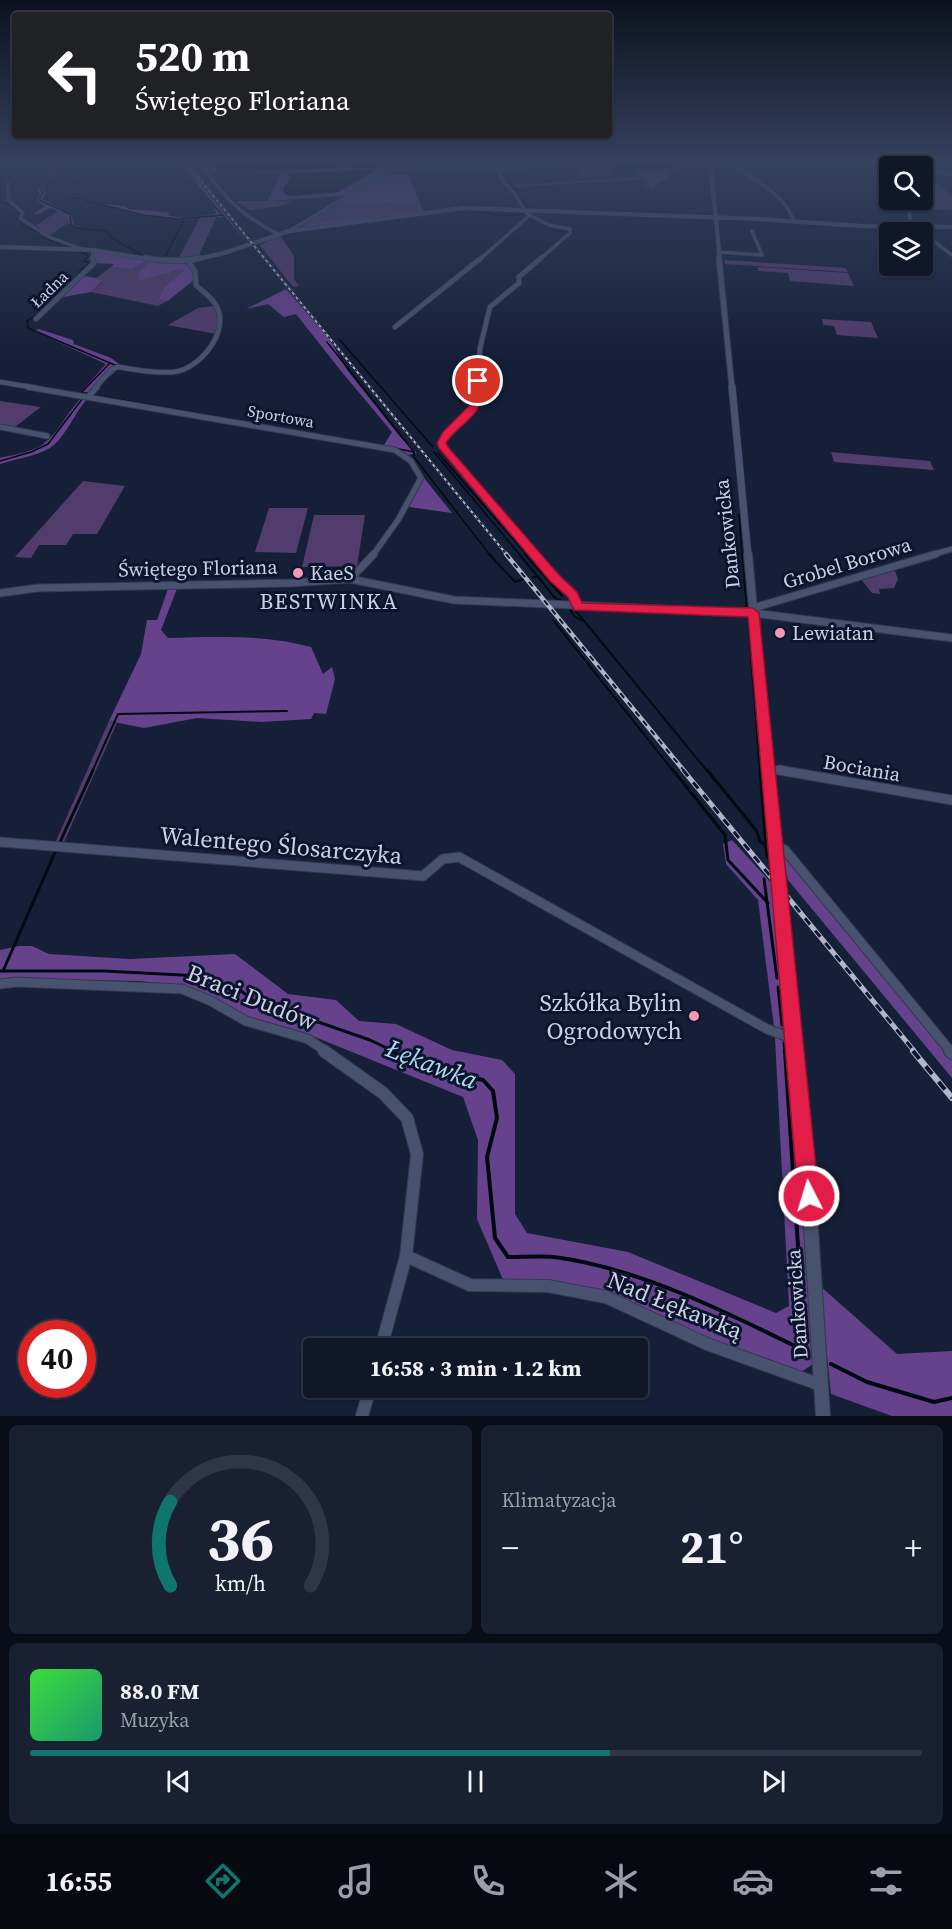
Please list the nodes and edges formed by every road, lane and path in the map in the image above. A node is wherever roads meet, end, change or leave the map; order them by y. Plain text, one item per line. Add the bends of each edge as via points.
1 (32, 226) edge
2 (262, 226) edge
3 (297, 226) edge
4 (324, 226) edge
5 (514, 226) edge
6 (559, 226) edge
7 (717, 226) edge
8 (933, 226) edge
9 (952, 227) edge
10 (289, 231) junction
11 (752, 231) dead end
12 (278, 234) junction
13 (933, 240) edge
14 (0, 247) edge
15 (84, 250) junction
16 (93, 250) junction
17 (718, 252) junction
18 (952, 255) edge
19 (188, 261) junction
20 (36, 319) dead end
21 (395, 327) dead end
22 (0, 381) edge
23 (89, 396) junction
24 (0, 427) edge
25 (47, 436) dead end
26 (952, 549) edge
27 (350, 579) junction
28 (0, 593) edge
29 (578, 607) junction
30 (753, 610) junction
31 (952, 638) edge
32 (767, 768) junction
33 (952, 800) edge
34 (0, 842) edge
35 (775, 844) junction
36 (0, 984) edge
37 (794, 1039) junction
38 (952, 1053) edge
39 (406, 1256) junction
40 (384, 1338) edge
41 (821, 1384) junction
42 (367, 1398) edge
43 (362, 1416) edge
44 (823, 1416) edge

1 - 15 street, Ładna
2 - 12 street
3 - 10 street
4 - 10 street
5 - 21 street via 470,269
6 - 29 street via 567,227 570,233 489,307 476,403 442,443 573,595
7 - 17 street, Dankowicka
8 - 9 street
10 - 12 street
11 - 17 street via 762,255
12 - 19 street
13 - 18 street
14 - 15 street
15 - 16 street
16 - 19 street
16 - 20 street, Ładna via 94,262
17 - 30 street, Dankowicka
19 - 23 street via 195,271 196,285 216,305 219,317 219,330 207,351 193,365 174,372 111,370
22 - 23 street, Sportowa
23 - 27 street, Sportowa via 395,450 408,456 421,478 390,536
24 - 25 street
26 - 30 street, Grobel Borowa
27 - 28 street, Świętego Floriana via 38,588
27 - 29 street, Świętego Floriana via 454,600
29 - 30 street, Świętego Floriana
30 - 31 street
30 - 32 street, Dankowicka
32 - 33 street, Bociania
32 - 35 street, Dankowicka
34 - 37 street, Walentego Ślosarczyka via 423,876 439,860 449,855 459,857 767,1029
35 - 37 street, Dankowicka
35 - 38 street via 785,850
36 - 39 street, Braci Dudów via 182,989 246,1021 308,1039 383,1093 407,1118 417,1154
37 - 41 street, Dankowicka
39 - 40 street, Braci Dudów
39 - 41 street, Nad Łękawką via 470,1285 548,1286 606,1297 706,1344
41 - 44 street, Dankowicka
42 - 43 street

